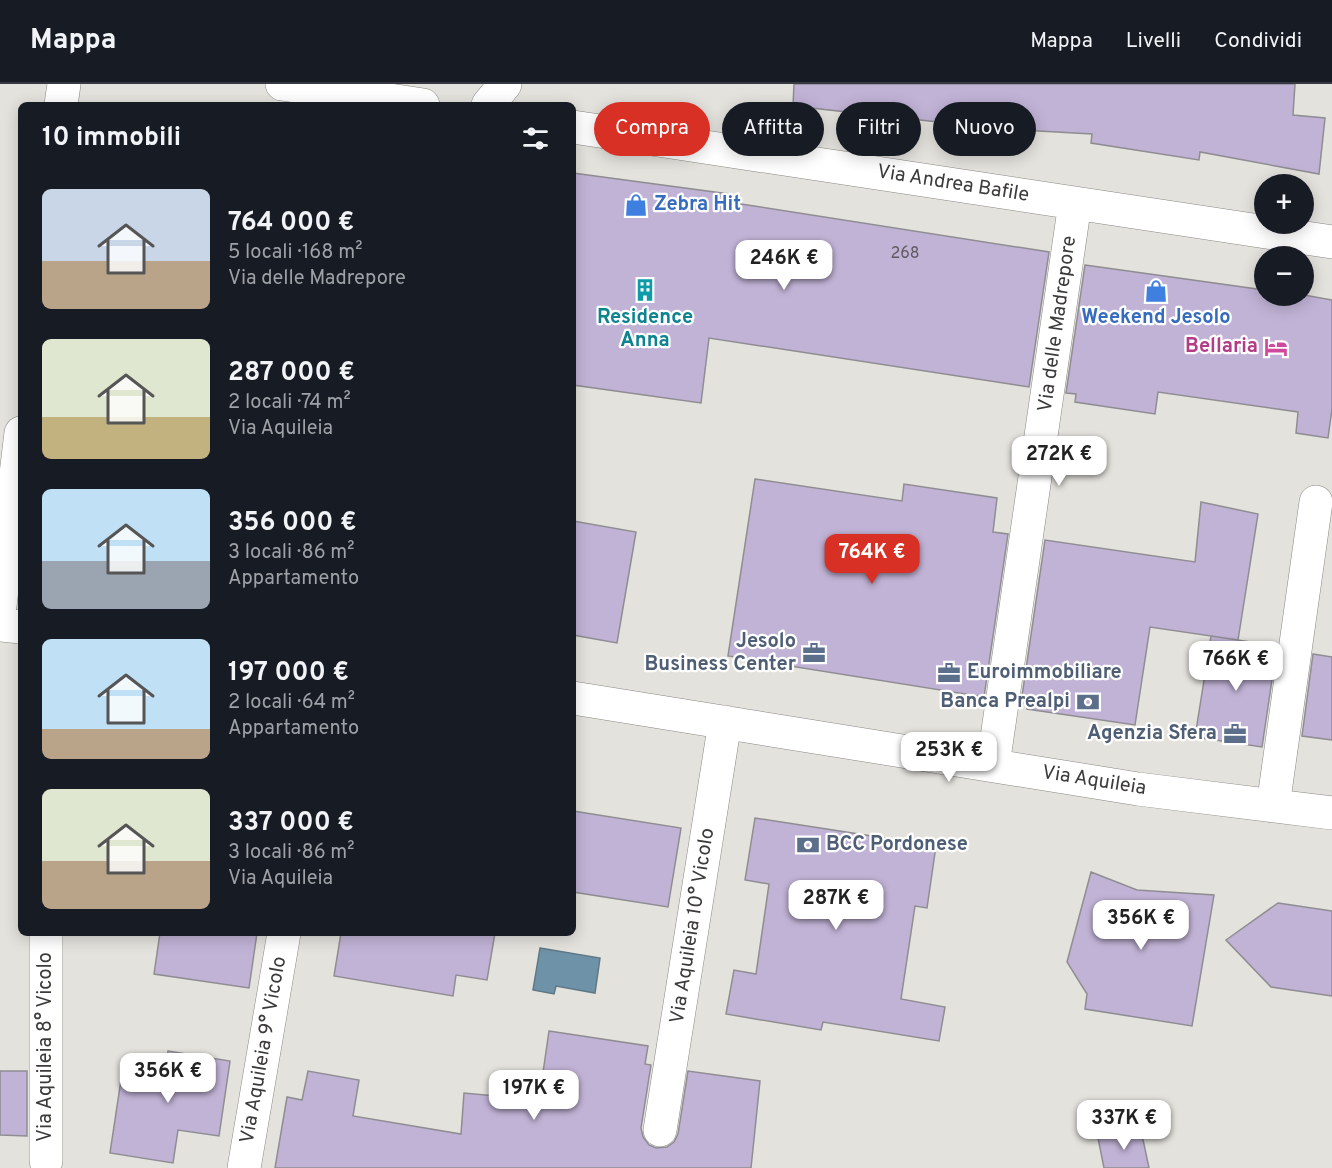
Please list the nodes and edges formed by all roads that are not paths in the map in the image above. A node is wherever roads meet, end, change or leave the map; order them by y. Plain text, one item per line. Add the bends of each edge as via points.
1 (64, 84) edge
2 (282, 84) edge
3 (505, 84) edge
4 (352, 89) edge
5 (61, 102) edge
6 (410, 102) edge
7 (490, 102) edge
8 (576, 127) edge
9 (1075, 203) junction
10 (1332, 242) edge
11 (18, 458) edge
12 (1316, 502) dead end
13 (0, 606) edge
14 (0, 625) edge
15 (18, 627) edge
16 (576, 698) edge
17 (725, 722) junction
18 (993, 765) junction
19 (1274, 806) junction
20 (1332, 813) edge
21 (46, 936) edge
22 (283, 936) edge
23 (660, 1130) dead end
24 (46, 1161) dead end
25 (244, 1168) edge

1 - 5 street
2 - 4 street
3 - 7 street
4 - 6 street
8 - 9 street, Via Andrea Bafile
9 - 10 street, Via Andrea Bafile
9 - 18 street, Via delle Madrepore
11 - 13 street
12 - 19 street
14 - 15 street
16 - 17 street, Via Aquileia
17 - 18 street, Via Aquileia
17 - 23 street, Via Aquileia 10° Vicolo
18 - 19 street, Via Aquileia
19 - 20 street, Via Aquileia
21 - 24 street, Via Aquileia 8° Vicolo
22 - 25 street, Via Aquileia 9° Vicolo

